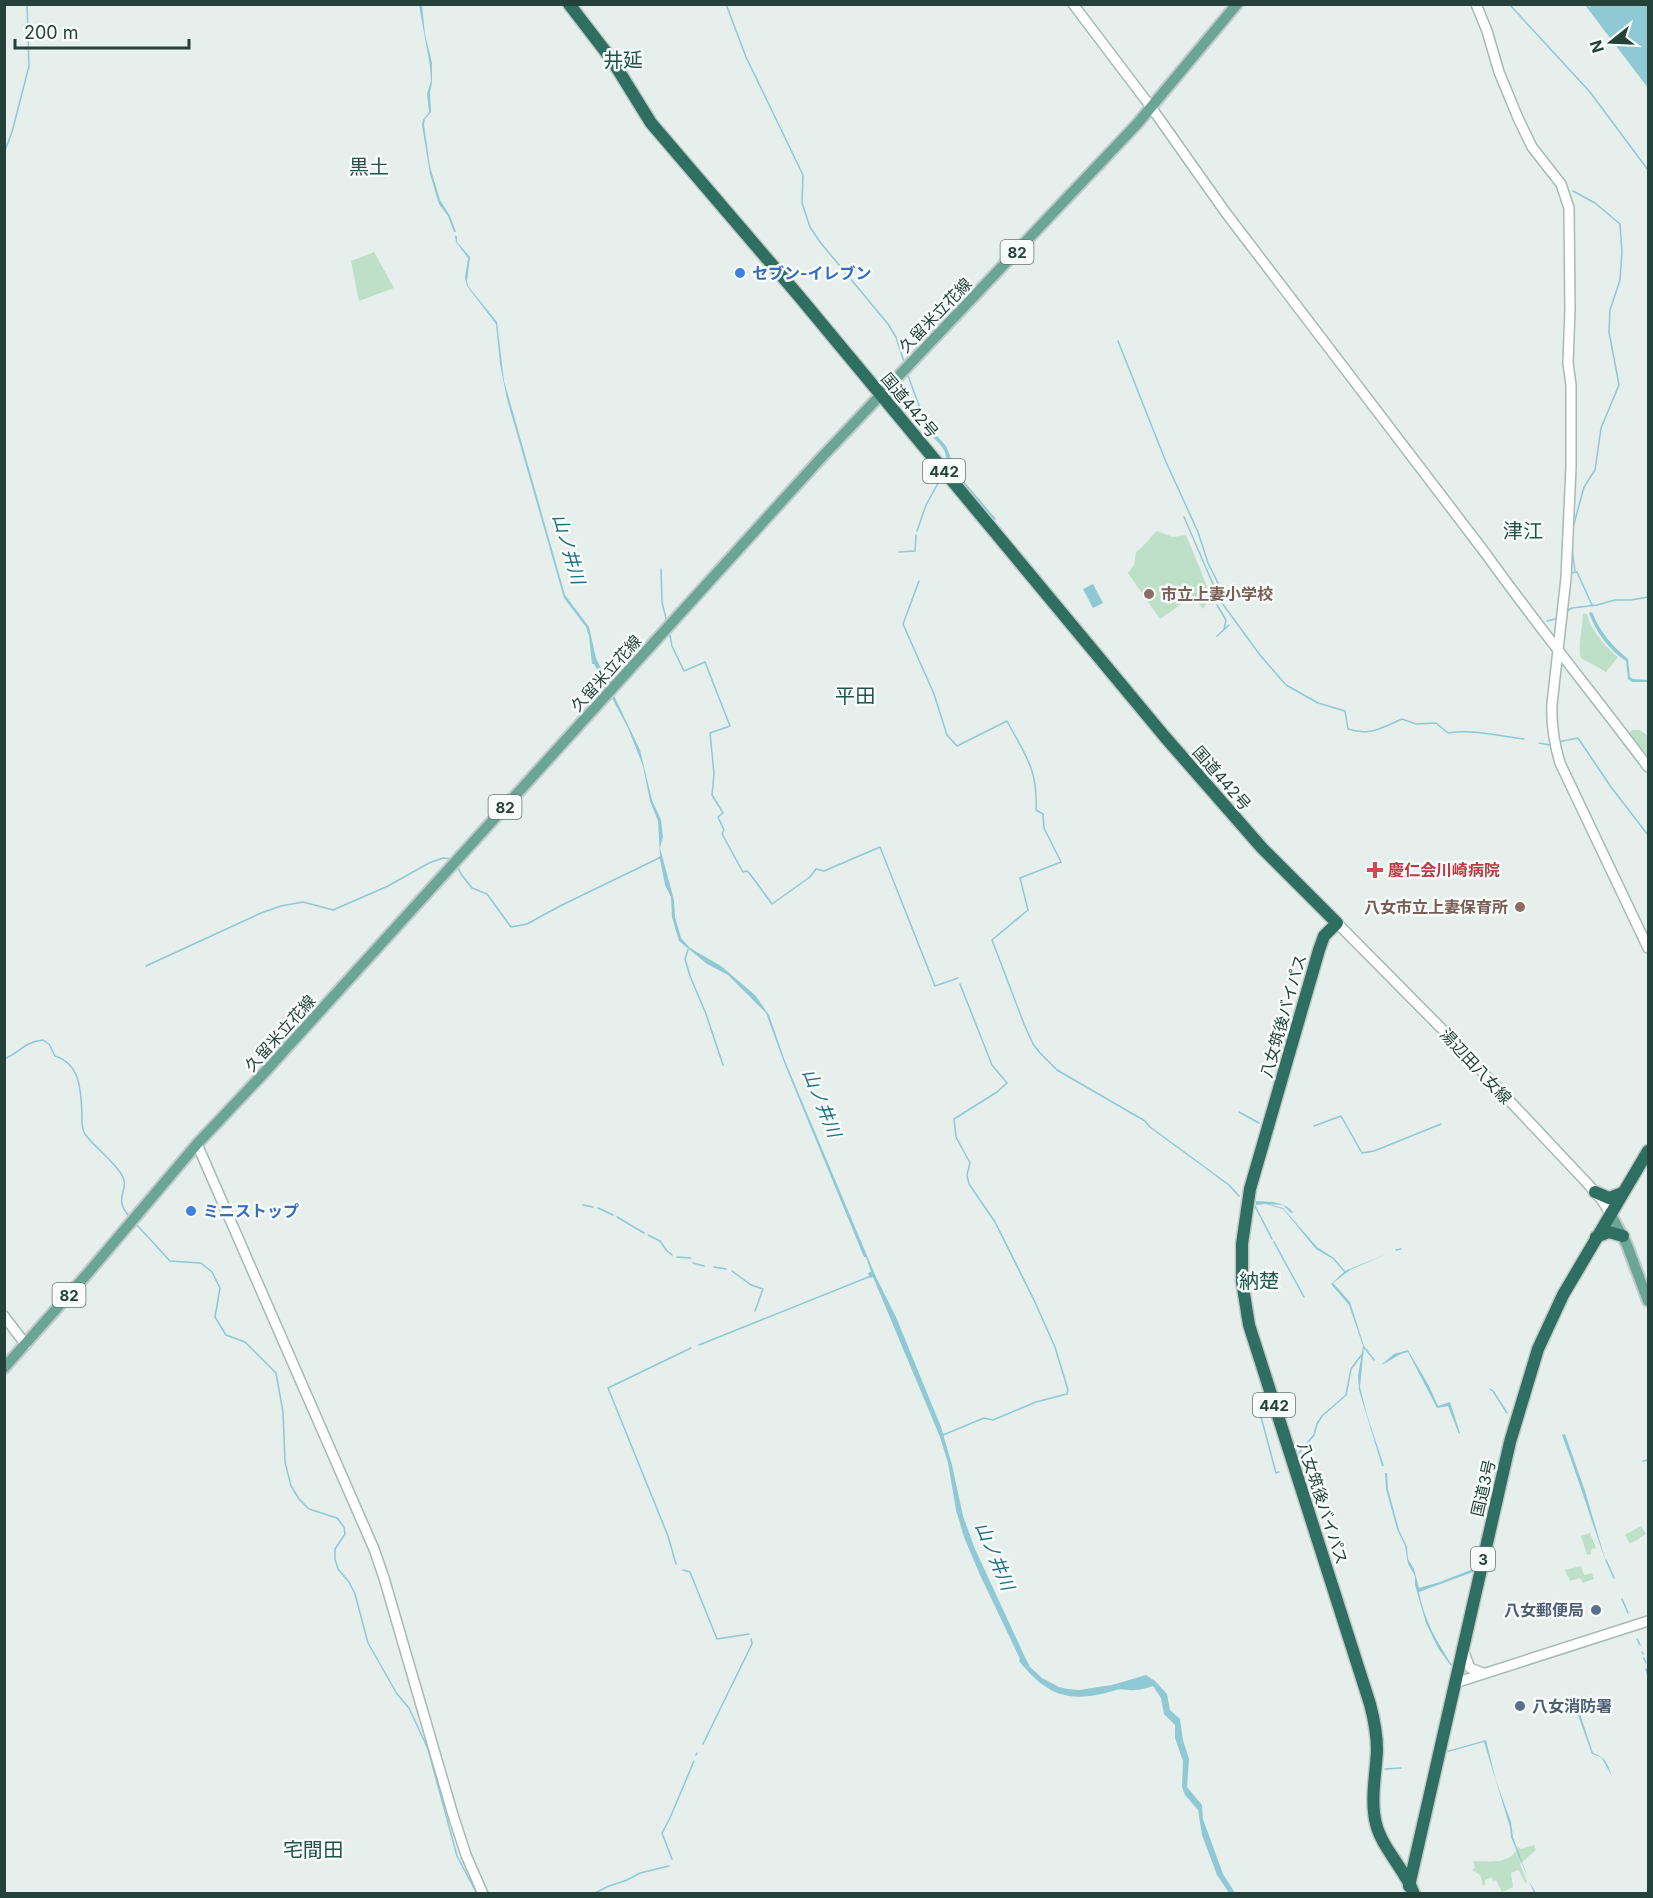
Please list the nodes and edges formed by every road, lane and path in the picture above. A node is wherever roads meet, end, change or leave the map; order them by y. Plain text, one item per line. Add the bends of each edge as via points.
1 (569, 4) edge
2 (1073, 4) edge
3 (1237, 4) edge
4 (1476, 4) edge
5 (1151, 107) junction
6 (879, 394) junction
7 (1557, 647) junction
8 (1648, 767) edge
9 (1337, 923) junction
10 (1648, 948) edge
11 (197, 1144) junction
12 (1648, 1151) edge
13 (1595, 1192) junction
14 (1622, 1193) junction
15 (1610, 1213) junction
16 (1623, 1236) junction
17 (1596, 1237) junction
18 (1648, 1301) edge
19 (4, 1316) edge
20 (26, 1346) junction
21 (4, 1368) edge
22 (1648, 1621) edge
23 (1463, 1650) junction
24 (1483, 1673) junction
25 (1455, 1683) junction
26 (1395, 1860) junction
27 (1415, 1860) junction
28 (1410, 1890) edge
29 (483, 1893) edge
30 (1421, 1893) edge

1 - 6 highway, 国道442号 / 442 via 612,60 651,123
2 - 5 street
3 - 5 main road, 久留米立花線 / 82
4 - 7 street via 1518,118 1532,147 1561,184 1569,208 1570,467 1566,578
5 - 6 main road, 久留米立花線 / 82
5 - 7 street
6 - 9 highway, 国道442号 / 442 via 1226,807
6 - 11 main road, 久留米立花線 / 82
7 - 8 street
7 - 10 street via 1551,723 1554,744
9 - 13 street, 湯辺田八女線
9 - 26 highway, 八女筑後バイパス / 442 via 1324,936 1319,950 1250,1190 1242,1244 1242,1281 1249,1325 1370,1704 1377,1748 1374,1810 1377,1826
11 - 20 main road, 久留米立花線 / 82
11 - 29 street via 374,1549 456,1825
12 - 14 highway, 国道3号 / 3
13 - 14 highway via 1609,1198
13 - 15 street, 湯辺田八女線
14 - 15 highway, 国道3号 / 3
15 - 16 main road
15 - 17 highway, 国道3号 / 3
16 - 17 highway via 1609,1232
16 - 18 main road
17 - 23 highway, 国道3号 / 3 via 1538,1348 1510,1442
19 - 20 street
20 - 21 main road, 久留米立花線 / 82
22 - 24 street
23 - 24 street via 1470,1668
23 - 25 highway, 国道3号 / 3
24 - 25 street
25 - 27 highway, 国道3号 / 3
26 - 27 highway
26 - 28 highway, 八女筑後バイパス / 442
27 - 28 highway, 国道3号 / 3
28 - 30 highway, 八女筑後バイパス / 442

